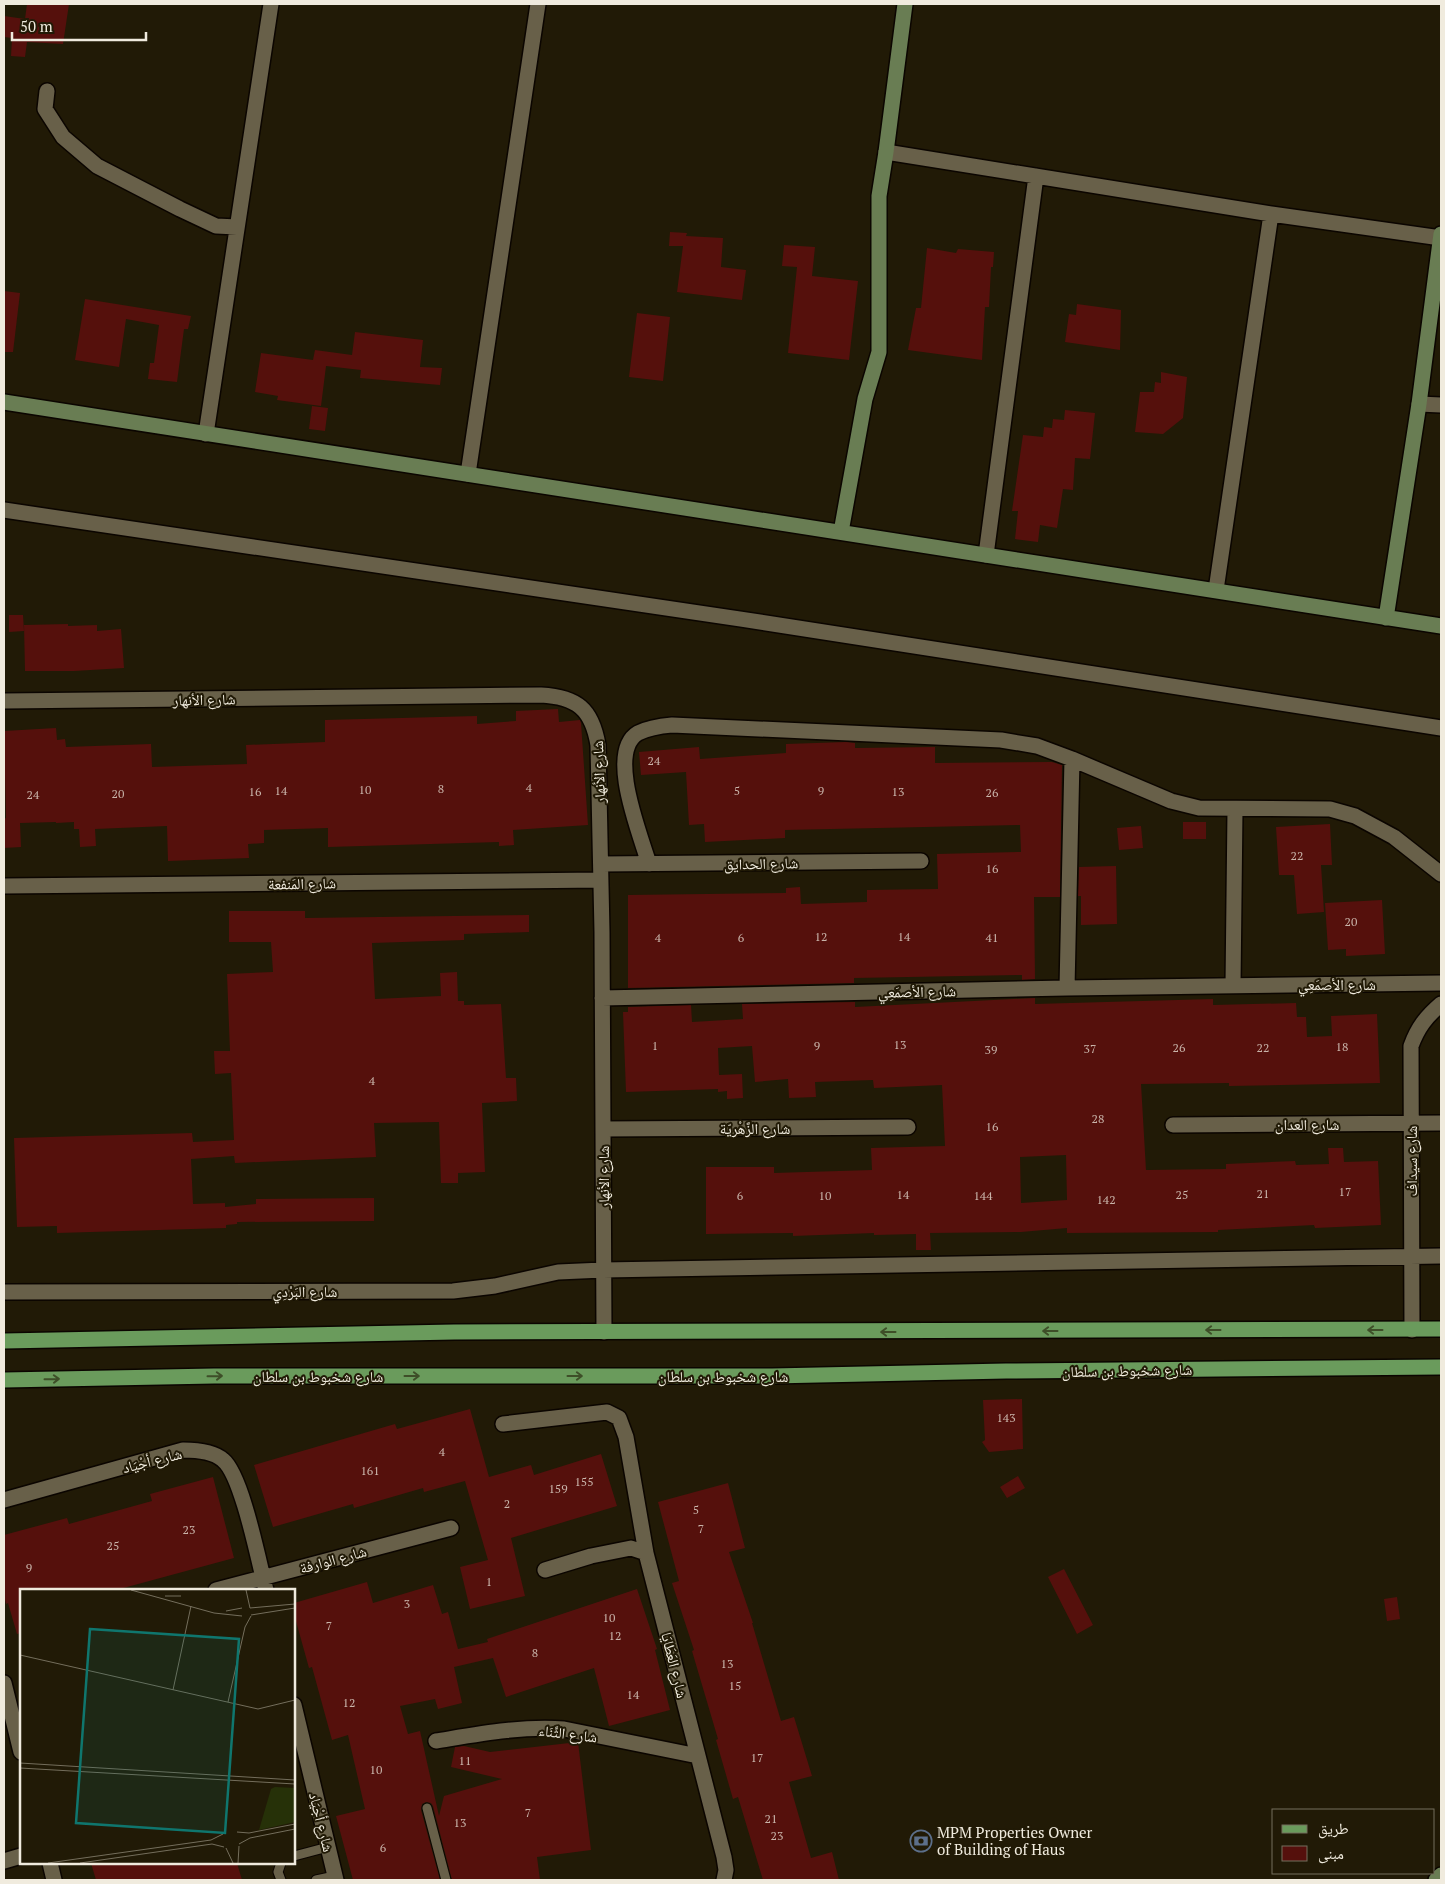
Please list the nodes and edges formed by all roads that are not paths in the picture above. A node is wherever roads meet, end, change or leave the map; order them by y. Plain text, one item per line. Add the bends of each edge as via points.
1 (271, 4) edge
2 (538, 4) edge
3 (905, 4) edge
4 (48, 91) dead end
5 (886, 152) junction
6 (1036, 176) junction
7 (1271, 214) junction
8 (237, 227) junction
9 (1441, 236) edge
10 (1439, 266) edge
11 (4, 402) edge
12 (1419, 404) junction
13 (1441, 404) edge
14 (206, 434) junction
15 (468, 474) junction
16 (4, 510) edge
17 (841, 532) junction
18 (986, 555) junction
19 (1216, 590) junction
20 (1386, 618) junction
21 (1441, 626) edge
22 (4, 701) edge
23 (1441, 728) edge
24 (1072, 758) junction
25 (1235, 810) junction
26 (921, 861) dead end
27 (600, 864) junction
28 (648, 864) junction
29 (1441, 874) edge
30 (601, 880) junction
31 (4, 886) edge
32 (1441, 983) edge
33 (1233, 985) junction
34 (1067, 988) junction
35 (602, 998) junction
36 (1441, 1004) edge
37 (1412, 1123) junction
38 (1441, 1123) edge
39 (1173, 1125) dead end
40 (908, 1127) dead end
41 (603, 1129) junction
42 (1411, 1256) junction
43 (1441, 1256) edge
44 (603, 1270) junction
45 (4, 1292) edge
46 (1441, 1329) edge
47 (1412, 1330) junction
48 (604, 1332) junction
49 (4, 1341) edge
50 (1441, 1367) edge
51 (4, 1380) edge
52 (503, 1424) dead end
53 (4, 1500) edge
54 (452, 1528) dead end
55 (646, 1553) junction
56 (545, 1570) dead end
57 (264, 1584) edge
58 (224, 1589) edge
59 (4, 1683) edge
60 (295, 1709) edge
61 (436, 1741) dead end
62 (20, 1748) edge
63 (698, 1756) junction
64 (427, 1808) dead end
65 (328, 1847) junction
66 (20, 1856) edge
67 (295, 1856) edge
68 (4, 1861) edge
69 (50, 1864) edge
70 (281, 1864) edge
71 (1441, 1875) edge
72 (336, 1878) edge
73 (54, 1880) edge
74 (281, 1880) edge
75 (316, 1880) edge
76 (446, 1880) edge
77 (724, 1880) edge
78 (1436, 1880) edge

1 - 8 street
2 - 15 street
3 - 5 street
4 - 8 street via 46,109 63,137 97,166 216,226
5 - 6 street
5 - 17 street via 879,196 879,352 865,399
6 - 7 street
6 - 18 street
7 - 9 street
7 - 19 street
8 - 14 street
9 - 10 street
10 - 12 street
11 - 14 street
12 - 13 street
12 - 20 street
14 - 15 street
15 - 17 street
16 - 23 street via 479,579
17 - 18 street
18 - 19 street
19 - 20 street
20 - 21 street
22 - 27 street, شارع الأنهار via 557,696 584,708 596,732
24 - 25 street via 1171,801 1200,808
24 - 28 street via 1037,746 1001,740 672,725 656,727 637,734 627,746 624,772
24 - 34 street
25 - 29 street via 1330,808 1355,816 1394,837
25 - 33 street
26 - 28 street, شارع الحدايق
27 - 28 street, شارع الحدايق
27 - 30 street, شارع الأنهار
30 - 31 street, شارع المَنفعة
30 - 35 street, شارع الأنهار
32 - 33 street, شارع الأصمَعِي
33 - 34 street, شارع الأصمَعِي
34 - 35 street, شارع الأصمَعِي
35 - 41 street, شارع الأنهار
36 - 37 street, شارع سيداف via 1417,1030 1411,1046
37 - 38 street, شارع العدان
37 - 39 street, شارع العدان
37 - 42 street, شارع سيداف
40 - 41 street, شارع الزَّهْريّة
41 - 44 street, شارع الأنهار
42 - 43 street, شارع البَرْدِي
42 - 44 street, شارع البَرْدِي
42 - 47 street, شارع سيداف
44 - 45 street, شارع البَرْدِي via 558,1272 495,1286 453,1291
44 - 48 street, شارع الأنهار
46 - 47 main road
47 -> 48 main road
48 - 49 main road
51 -> 50 main road, شارع شخبوط بن سلطان via 214,1376 772,1376
52 - 55 street, شارع العَطَايَا via 607,1412 620,1418
53 - 57 street, شارع أجْيَاد via 183,1450 210,1453 222,1458 231,1468
54 - 57 street, شارع الوارفة
55 - 56 street via 631,1548
55 - 63 street, شارع العَطَايَا
57 - 58 street, شارع الوارفة
59 - 62 street
60 - 65 street, شارع أجْيَاد
61 - 63 street, شارع الثَّنَاء via 503,1730 546,1728
63 - 77 street, شارع العَطَايَا via 724,1857
64 - 76 lane
65 - 67 lane
65 - 72 street, شارع أجْيَاد
66 - 68 street
69 - 73 street
70 - 74 lane via 278,1872
71 - 78 street
72 - 75 lane

